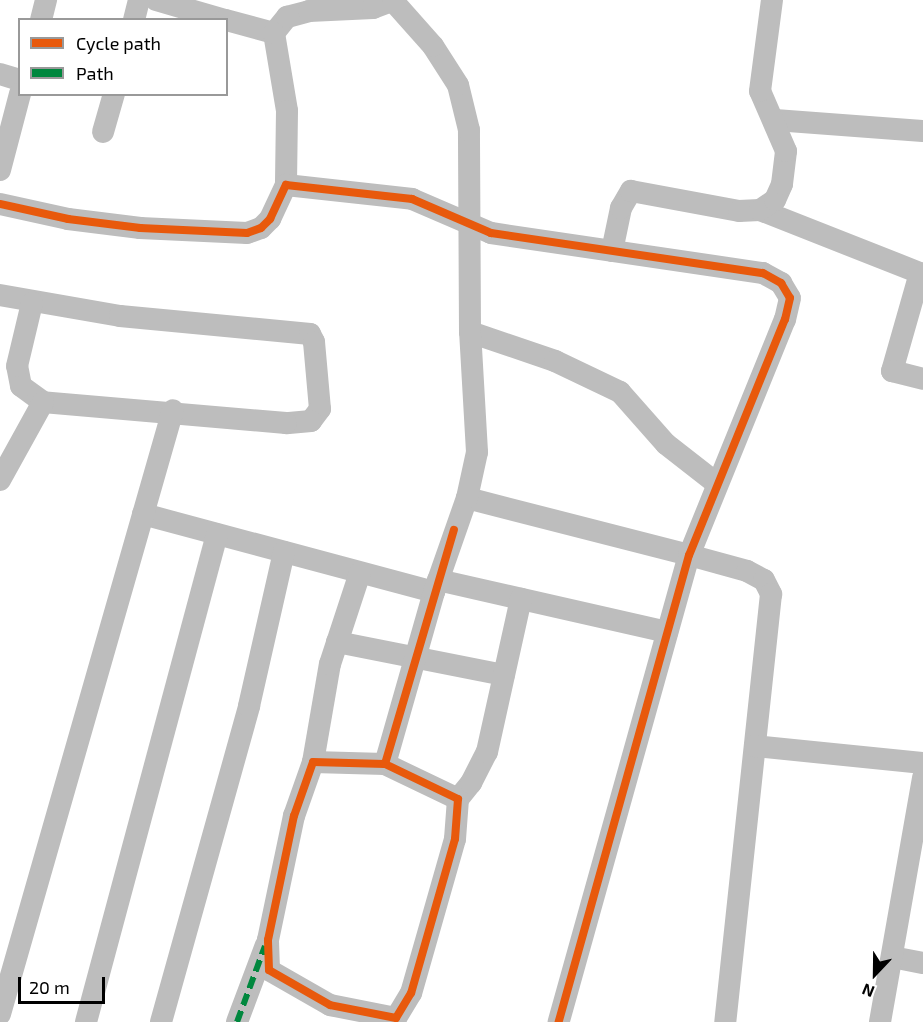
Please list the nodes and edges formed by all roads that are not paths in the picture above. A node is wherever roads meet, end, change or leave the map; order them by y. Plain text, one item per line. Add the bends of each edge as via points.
1 (46, 0) edge
2 (139, 0) edge
3 (156, 0) edge
4 (772, 0) edge
5 (394, 1) edge
6 (42, 18) edge
7 (134, 18) edge
8 (219, 18) edge
9 (228, 21) edge
10 (274, 33) junction
11 (0, 74) edge
12 (18, 79) edge
13 (19, 96) edge
14 (113, 96) edge
15 (775, 120) junction
16 (923, 131) edge
17 (103, 132) dead end
18 (5, 137) edge
19 (0, 170) edge
20 (286, 185) junction
21 (0, 204) edge
22 (760, 210) junction
23 (470, 226) junction
24 (612, 251) junction
25 (0, 295) edge
26 (32, 303) junction
27 (470, 332) junction
28 (923, 379) edge
29 (43, 402) junction
30 (172, 410) junction
31 (0, 480) edge
32 (716, 483) junction
33 (467, 498) junction
34 (143, 514) junction
35 (217, 534) junction
36 (284, 552) junction
37 (689, 555) junction
38 (360, 573) junction
39 (436, 586) junction
40 (521, 599) junction
41 (667, 632) junction
42 (338, 642) junction
43 (415, 659) junction
44 (504, 675) junction
45 (754, 746) junction
46 (314, 762) junction
47 (385, 764) junction
48 (923, 764) edge
49 (923, 778) edge
50 (458, 799) junction
51 (918, 841) edge
52 (268, 940) junction
53 (892, 957) junction
54 (923, 963) edge
55 (328, 1013) edge
56 (0, 1014) edge
57 (86, 1022) edge
58 (161, 1022) edge
59 (237, 1022) edge
60 (559, 1022) edge
61 (725, 1022) edge
62 (880, 1022) edge

1 - 6 street
2 - 7 street
3 - 8 street
4 - 15 street via 760,91 763,105
5 - 10 street via 373,8 309,11 287,17
5 - 23 street via 458,85 469,130
9 - 10 street
10 - 20 street via 287,111
11 - 12 street
13 - 18 street
14 - 17 street
15 - 16 street
15 - 22 street via 786,151 782,184 775,200
18 - 19 street
20 - 21 street via 270,219 261,228 247,233 140,228 68,219
20 - 23 street via 412,199
22 - 24 street via 739,211 631,191 621,208
22 - 28 street via 920,273 892,371
23 - 24 street via 491,233
23 - 27 street
24 - 32 street via 763,273 781,283 790,298 772,359
25 - 26 street
26 - 29 street via 16,366 21,386
26 - 30 street via 120,316 305,333 313,338 320,409 311,421 286,423
27 - 32 street via 555,361 611,386 634,405 666,444
27 - 33 street via 477,452
29 - 30 street via 68,407
29 - 31 street
30 - 34 street
32 - 37 street
33 - 37 street
33 - 39 street
34 - 35 street
34 - 56 street
35 - 36 street
35 - 57 street
36 - 38 street
36 - 58 street via 249,706
37 - 41 street
37 - 45 street via 747,571 764,580 771,594
38 - 39 street
38 - 42 street
39 - 40 street
39 - 43 street
40 - 41 street
40 - 44 street
41 - 60 street
42 - 43 street
42 - 46 street via 321,705
43 - 44 street
43 - 47 street
44 - 50 street via 487,752
45 - 48 street
45 - 61 street
46 - 47 street
46 - 52 street via 294,816
47 - 50 street
49 - 51 street
50 - 55 street via 455,839 411,993 396,1018
51 - 53 street
52 - 55 street via 269,970
52 - 59 street
53 - 54 street
53 - 62 street

